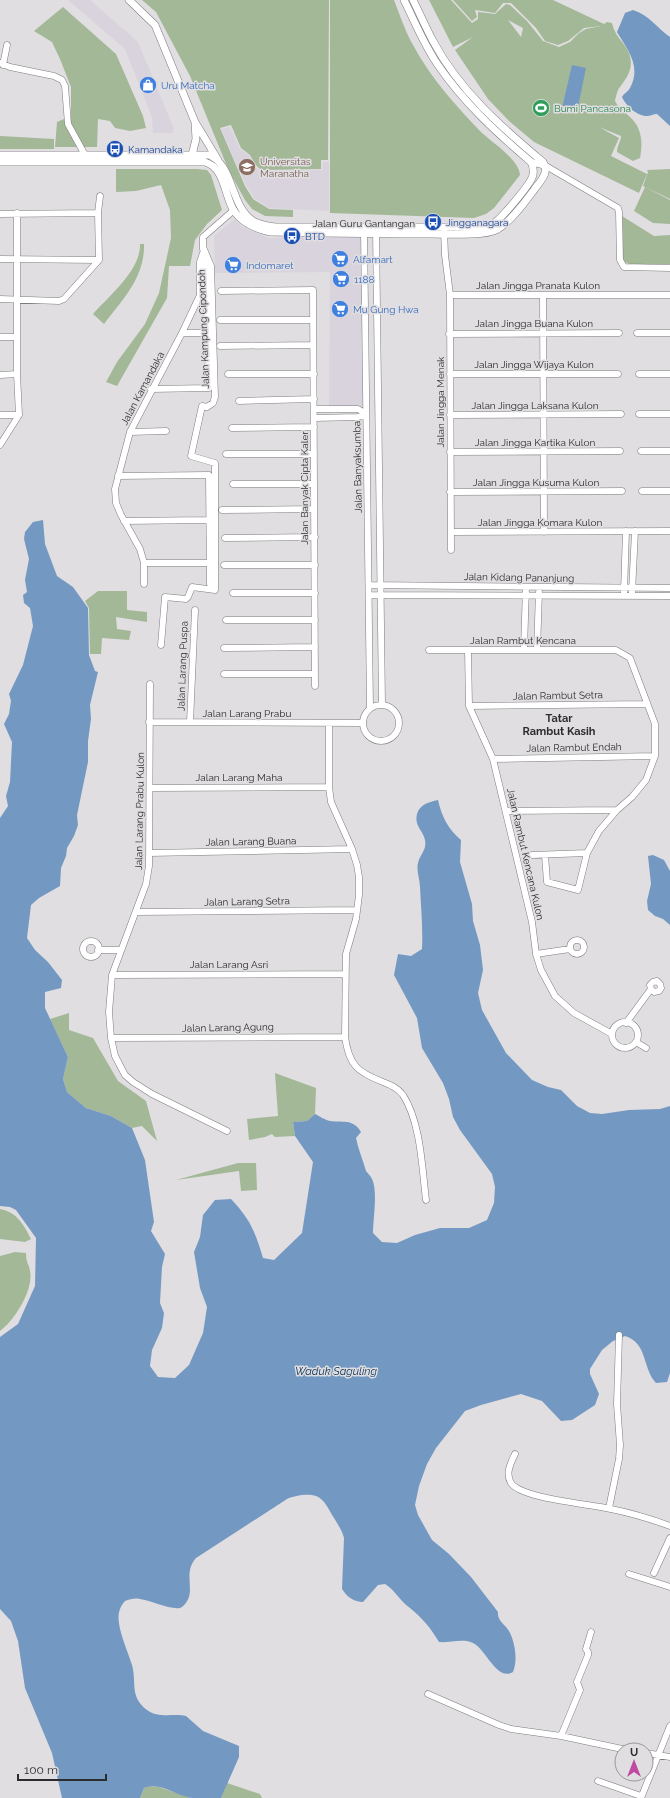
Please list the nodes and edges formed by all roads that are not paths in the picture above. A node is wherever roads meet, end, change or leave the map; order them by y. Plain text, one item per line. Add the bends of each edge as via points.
1 (129, 0) edge
2 (404, 0) edge
3 (413, 0) edge
4 (7, 45) dead end
5 (2, 64) edge
6 (195, 122) junction
7 (0, 155) edge
8 (84, 156) junction
9 (191, 158) junction
10 (219, 161) junction
11 (0, 162) edge
12 (531, 162) junction
13 (546, 170) junction
14 (100, 196) dead end
15 (236, 208) junction
16 (17, 213) junction
17 (98, 213) junction
18 (0, 214) edge
19 (376, 226) junction
20 (364, 230) junction
21 (444, 231) junction
22 (376, 234) junction
23 (203, 250) junction
24 (0, 259) edge
25 (17, 259) junction
26 (99, 260) junction
27 (670, 268) edge
28 (206, 281) junction
29 (221, 291) dead end
30 (200, 295) junction
31 (543, 295) junction
32 (670, 295) edge
33 (450, 296) junction
34 (0, 299) edge
35 (17, 299) junction
36 (220, 320) dead end
37 (313, 320) junction
38 (182, 333) junction
39 (208, 333) junction
40 (543, 333) junction
41 (619, 333) dead end
42 (636, 333) dead end
43 (670, 333) edge
44 (449, 334) junction
45 (0, 337) edge
46 (17, 337) junction
47 (313, 345) junction
48 (220, 346) dead end
49 (17, 374) junction
50 (228, 374) dead end
51 (314, 374) junction
52 (450, 374) junction
53 (544, 374) junction
54 (618, 374) dead end
55 (639, 374) dead end
56 (670, 374) edge
57 (0, 375) edge
58 (151, 389) junction
59 (314, 399) junction
60 (239, 401) dead end
61 (314, 409) junction
62 (366, 414) junction
63 (544, 414) junction
64 (621, 414) dead end
65 (639, 414) dead end
66 (670, 414) edge
67 (0, 415) edge
68 (19, 415) junction
69 (450, 415) junction
70 (314, 418) junction
71 (314, 427) junction
72 (232, 428) dead end
73 (166, 431) dead end
74 (130, 432) junction
75 (0, 445) edge
76 (620, 451) dead end
77 (641, 451) dead end
78 (670, 451) edge
79 (450, 452) junction
80 (544, 452) junction
81 (226, 454) dead end
82 (314, 454) junction
83 (118, 476) junction
84 (233, 484) dead end
85 (314, 484) junction
86 (622, 491) dead end
87 (642, 491) dead end
88 (670, 491) edge
89 (450, 492) junction
90 (544, 492) junction
91 (222, 510) dead end
92 (314, 510) junction
93 (209, 520) junction
94 (124, 521) junction
95 (630, 531) junction
96 (670, 531) edge
97 (451, 532) junction
98 (544, 532) junction
99 (315, 537) junction
100 (225, 538) dead end
101 (451, 550) dead end
102 (144, 563) junction
103 (209, 563) junction
104 (224, 565) dead end
105 (315, 565) junction
106 (144, 584) dead end
107 (210, 584) dead end
108 (368, 585) junction
109 (380, 586) junction
110 (526, 587) junction
111 (539, 587) junction
112 (624, 588) junction
113 (632, 588) junction
114 (670, 588) edge
115 (233, 593) dead end
116 (315, 593) junction
117 (369, 595) junction
118 (380, 595) junction
119 (526, 596) junction
120 (539, 596) junction
121 (632, 596) junction
122 (670, 596) edge
123 (624, 597) junction
124 (194, 610) dead end
125 (226, 620) dead end
126 (315, 620) junction
127 (161, 645) dead end
128 (315, 647) junction
129 (224, 648) dead end
130 (524, 649) junction
131 (429, 650) dead end
132 (468, 650) junction
133 (537, 650) junction
134 (224, 674) dead end
135 (315, 674) junction
136 (150, 684) dead end
137 (316, 686) dead end
138 (647, 704) junction
139 (382, 705) junction
140 (470, 706) junction
141 (370, 708) junction
142 (149, 722) junction
143 (190, 722) junction
144 (329, 723) junction
145 (363, 724) junction
146 (656, 756) junction
147 (493, 759) junction
148 (329, 787) junction
149 (150, 788) junction
150 (617, 810) junction
151 (506, 811) junction
152 (352, 849) junction
153 (150, 853) junction
154 (587, 854) junction
155 (532, 855) dead end
156 (546, 855) junction
157 (358, 910) junction
158 (136, 912) junction
159 (570, 948) dead end
160 (98, 950) dead end
161 (120, 950) junction
162 (536, 954) junction
163 (346, 974) junction
164 (112, 975) junction
165 (651, 989) dead end
166 (626, 1023) junction
167 (612, 1034) junction
168 (346, 1037) junction
169 (111, 1038) junction
170 (636, 1042) junction
171 (646, 1048) dead end
172 (227, 1131) dead end
173 (426, 1200) dead end
174 (619, 1335) dead end
175 (516, 1454) dead end
176 (609, 1508) junction
177 (670, 1526) edge
178 (670, 1538) edge
179 (654, 1573) dead end
180 (629, 1574) dead end
181 (670, 1587) edge
182 (591, 1632) dead end
183 (428, 1694) dead end
184 (670, 1726) edge
185 (561, 1736) junction
186 (614, 1747) edge
187 (654, 1754) edge
188 (659, 1755) junction
189 (670, 1758) edge
190 (598, 1781) dead end
191 (641, 1797) edge

1 - 6 street via 155,25
2 - 12 street via 428,48 455,88 492,128
3 - 13 street via 433,41 461,83 497,122 543,162
4 - 5 street
5 - 8 street via 62,80 65,86 68,124
6 - 9 street via 196,140
6 - 10 street
7 - 8 street, Jalan Guru Gantangan
8 - 9 street, Jalan Guru Gantangan
9 - 10 street, Jalan Guru Gantangan via 208,155
9 - 11 street, Jalan Guru Gantangan
9 - 15 street, Jalan Guru Gantangan via 216,168
10 - 15 street, Jalan Guru Gantangan
12 - 13 street
12 - 21 street, Jalan Guru Gantangan via 533,173 530,182 496,221 480,227
13 - 21 street, Jalan Guru Gantangan via 526,200 503,226 488,233
13 - 27 street via 618,208 620,260 624,267
14 - 17 street
15 - 20 street, Jalan Guru Gantangan via 249,225 270,232
15 - 23 street, Jalan Kamandaka via 203,237
16 - 17 street
16 - 18 street
16 - 25 street
17 - 26 street
19 - 20 street, Jalan Guru Gantangan
19 - 21 street, Jalan Guru Gantangan
19 - 22 street
20 - 22 street, Jalan Guru Gantangan
20 - 62 street, Jalan Banyaksumba
21 - 22 street, Jalan Guru Gantangan
21 - 33 street, Jalan Jingga Menak via 444,255
22 - 109 street
23 - 28 street, Jalan Kamandaka
23 - 30 street, Jalan Kamandaka via 200,262
23 - 127 street, Jalan Kampung Cipondoh via 211,266 215,397 207,407 202,406 191,456 215,463 215,590 192,588 186,599 165,597
24 - 25 street
25 - 26 street
25 - 35 street
26 - 35 street via 64,299
28 - 30 street, Jalan Kamandaka
28 - 39 street
29 - 37 street, Jalan Banyak Cipta Kaler via 313,290
30 - 38 street, Jalan Kamandaka
31 - 32 street, Jalan Jingga Pranata Kulon
31 - 33 street, Jalan Jingga Pranata Kulon
31 - 40 street
33 - 44 street, Jalan Jingga Menak
34 - 35 street
35 - 46 street
36 - 37 street
37 - 47 street, Jalan Banyak Cipta Kaler
38 - 39 street
38 - 58 street, Jalan Kamandaka
39 - 58 street via 209,388
40 - 41 street, Jalan Jingga Buana Kulon
40 - 44 street, Jalan Jingga Buana Kulon
40 - 53 street
42 - 43 street
44 - 52 street, Jalan Jingga Menak
45 - 46 street
46 - 49 street
47 - 48 street
47 - 51 street, Jalan Banyak Cipta Kaler
49 - 57 street
49 - 68 street
50 - 51 street
51 - 59 street, Jalan Banyak Cipta Kaler
52 - 53 street, Jalan Jingga Wijaya Kulon
52 - 69 street, Jalan Jingga Menak
53 - 54 street, Jalan Jingga Wijaya Kulon
53 - 63 street
55 - 56 street
58 - 74 street, Jalan Kamandaka
59 - 60 street
59 - 61 street, Jalan Banyak Cipta Kaler
61 - 62 street via 358,409
61 - 70 street, Jalan Banyak Cipta Kaler
62 - 70 street via 358,417
62 - 108 street, Jalan Banyaksumba
63 - 64 street, Jalan Jingga Laksana Kulon
63 - 69 street, Jalan Jingga Laksana Kulon
63 - 80 street
65 - 66 street
67 - 68 street
68 - 75 street
69 - 79 street, Jalan Jingga Menak
70 - 71 street, Jalan Banyak Cipta Kaler
71 - 72 street
71 - 82 street, Jalan Banyak Cipta Kaler
73 - 74 street
74 - 83 street, Jalan Kamandaka
76 - 80 street, Jalan Jingga Kartika Kulon
77 - 78 street
79 - 80 street, Jalan Jingga Kartika Kulon
79 - 89 street, Jalan Jingga Menak
80 - 90 street
81 - 82 street
82 - 85 street, Jalan Banyak Cipta Kaler
83 - 93 street via 209,475
83 - 94 street, Jalan Kamandaka via 115,489 116,503
84 - 85 street
85 - 92 street, Jalan Banyak Cipta Kaler
86 - 90 street, Jalan Jingga Kusuma Kulon
87 - 88 street
89 - 90 street, Jalan Jingga Kusuma Kulon
89 - 97 street, Jalan Jingga Menak
90 - 98 street
91 - 92 street
92 - 99 street, Jalan Banyak Cipta Kaler
93 - 94 street
93 - 103 street
94 - 102 street, Jalan Kamandaka via 136,539
95 - 96 street, Jalan Jingga Komara Kulon
95 - 98 street, Jalan Jingga Komara Kulon
95 - 112 street
95 - 113 street
97 - 98 street, Jalan Jingga Komara Kulon
97 - 101 street, Jalan Jingga Menak
99 - 100 street
99 - 105 street, Jalan Banyak Cipta Kaler
102 - 103 street
102 - 106 street, Jalan Kamandaka
103 - 107 street
104 - 105 street
105 - 116 street, Jalan Banyak Cipta Kaler
108 - 109 street, Jalan Kidang Pananjung
108 - 117 street, Jalan Banyaksumba
109 - 110 street, Jalan Kidang Pananjung
109 - 118 street
110 - 111 street, Jalan Kidang Pananjung
110 - 119 street
111 - 112 street, Jalan Kidang Pananjung
111 - 120 street
112 - 113 street, Jalan Kidang Pananjung
112 - 123 street
113 - 114 street, Jalan Kidang Pananjung
113 - 121 street
115 - 116 street
116 - 126 street, Jalan Banyak Cipta Kaler
117 - 118 street, Jalan Kidang Pananjung
117 - 141 street, Jalan Banyaksumba
118 - 119 street, Jalan Kidang Pananjung
118 - 139 street
119 - 120 street, Jalan Kidang Pananjung
119 - 130 street
120 - 123 street, Jalan Kidang Pananjung
120 - 133 street
121 - 122 street, Jalan Kidang Pananjung
121 - 123 street, Jalan Kidang Pananjung
124 - 143 street, Jalan Larang Puspa
125 - 126 street
126 - 128 street, Jalan Banyak Cipta Kaler
128 - 129 street
128 - 135 street, Jalan Banyak Cipta Kaler
130 - 132 street, Jalan Rambut Kencana
130 - 133 street, Jalan Rambut Kencana
131 - 132 street, Jalan Rambut Kencana
132 - 140 street, Jalan Rambut Kencana Kulon
133 - 138 street, Jalan Rambut Kencana via 616,650 630,658
134 - 135 street
135 - 137 street, Jalan Banyak Cipta Kaler
136 - 142 street, Jalan Larang Prabu Kulon
138 - 140 street, Jalan Rambut Setra
138 - 146 street via 655,724
139 - 141 street
139 - 145 street via 390,707 396,713 399,725 394,737 378,742 370,738
140 - 147 street, Jalan Rambut Kencana Kulon
141 - 145 street
142 - 143 street, Jalan Larang Prabu
142 - 149 street, Jalan Larang Prabu Kulon
143 - 144 street, Jalan Larang Prabu
144 - 145 street, Jalan Larang Prabu
144 - 148 street
146 - 147 street, Jalan Rambut Endah
146 - 150 street via 646,780
147 - 151 street, Jalan Rambut Kencana Kulon
148 - 149 street, Jalan Larang Maha
148 - 152 street via 331,802
149 - 153 street, Jalan Larang Prabu Kulon
150 - 151 street
150 - 154 street via 599,831
151 - 162 street, Jalan Rambut Kencana Kulon via 533,925
152 - 153 street, Jalan Larang Buana
152 - 157 street via 359,877
153 - 158 street, Jalan Larang Prabu Kulon via 146,884
154 - 156 street
154 - 156 street via 578,890 547,882
155 - 156 street
157 - 158 street, Jalan Larang Setra
157 - 163 street via 346,954
158 - 161 street, Jalan Larang Prabu Kulon
159 - 162 street
160 - 161 street
161 - 164 street, Jalan Larang Prabu Kulon
162 - 167 street, Jalan Rambut Kencana Kulon via 541,970 555,996 578,1016
163 - 164 street, Jalan Larang Asri
163 - 168 street
164 - 169 street, Jalan Larang Prabu Kulon via 109,1012
165 - 166 street
166 - 167 street via 621,1022
166 - 170 street via 637,1029
167 - 170 street via 616,1045 625,1049
168 - 169 street, Jalan Larang Agung
168 - 173 street via 350,1058 357,1069 366,1076 397,1088 410,1109 417,1132
169 - 172 street, Jalan Larang Prabu Kulon via 120,1068 133,1082
170 - 171 street
174 - 176 street via 617,1404 620,1445
175 - 176 street via 508,1471 516,1488 556,1500
176 - 177 street
178 - 179 street
180 - 181 street
182 - 185 street via 586,1649 588,1655 577,1682 580,1690
183 - 185 street via 511,1729
184 - 188 street
185 - 186 street
187 - 188 street
188 - 189 street
188 - 191 street
190 - 191 street

